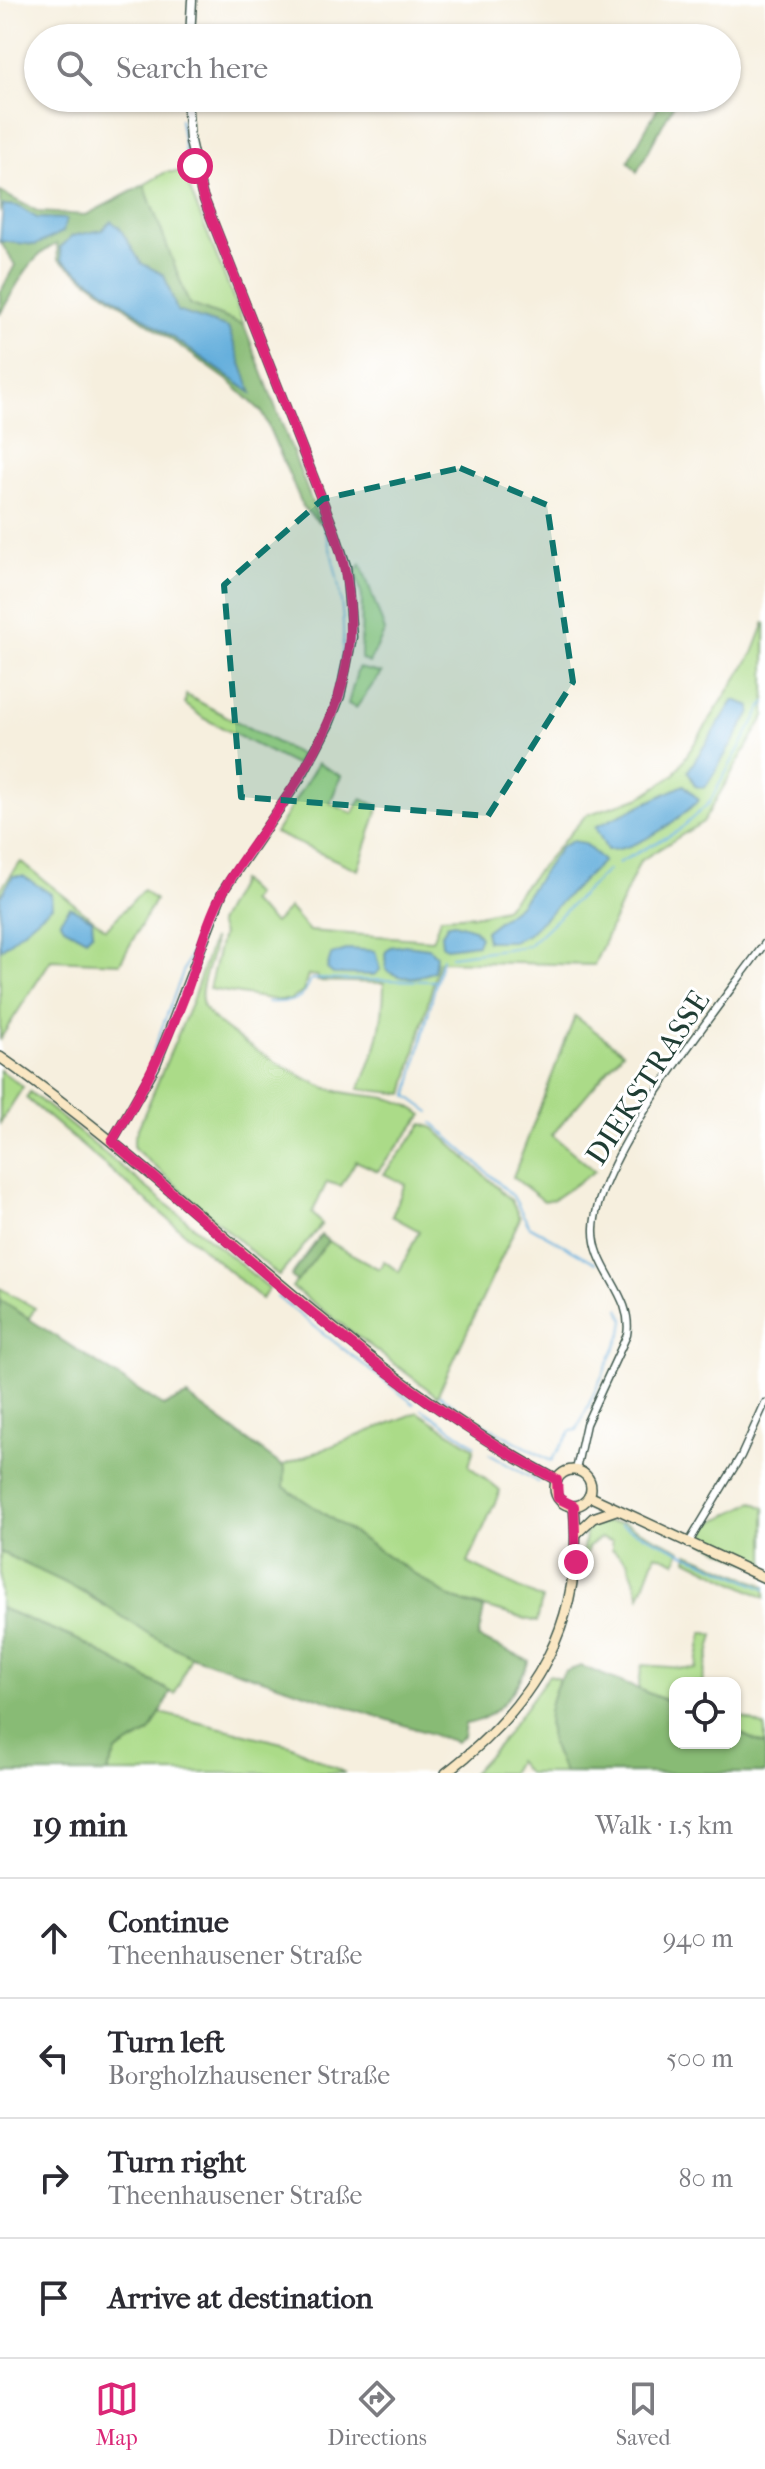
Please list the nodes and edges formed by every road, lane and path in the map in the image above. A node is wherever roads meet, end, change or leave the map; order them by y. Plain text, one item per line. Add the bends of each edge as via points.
1 (192, 0) edge
2 (191, 24) edge
3 (188, 112) edge
4 (765, 943) edge
5 (0, 1057) edge
6 (112, 1141) junction
7 (765, 1403) edge
8 (576, 1470) junction
9 (557, 1480) junction
10 (589, 1496) junction
11 (574, 1506) junction
12 (616, 1510) junction
13 (576, 1534) junction
14 (688, 1544) junction
15 (765, 1578) edge
16 (446, 1773) edge

1 - 2 street
3 - 6 street via 202,194 346,566 352,637 329,724 301,777 223,891 155,1067
4 - 8 street, DIEKSTRASSE via 608,1173 596,1213 595,1239 629,1320 586,1424
5 - 6 main road
6 - 9 main road via 368,1356 488,1440
7 - 14 street via 735,1467
8 - 9 main road
8 - 10 main road via 590,1480
9 - 11 main road via 558,1498
10 - 11 main road
10 - 12 main road
11 - 13 main road
12 - 13 main road via 593,1518
12 - 14 main road
13 - 16 main road via 574,1576 544,1670 515,1708
14 - 15 main road

